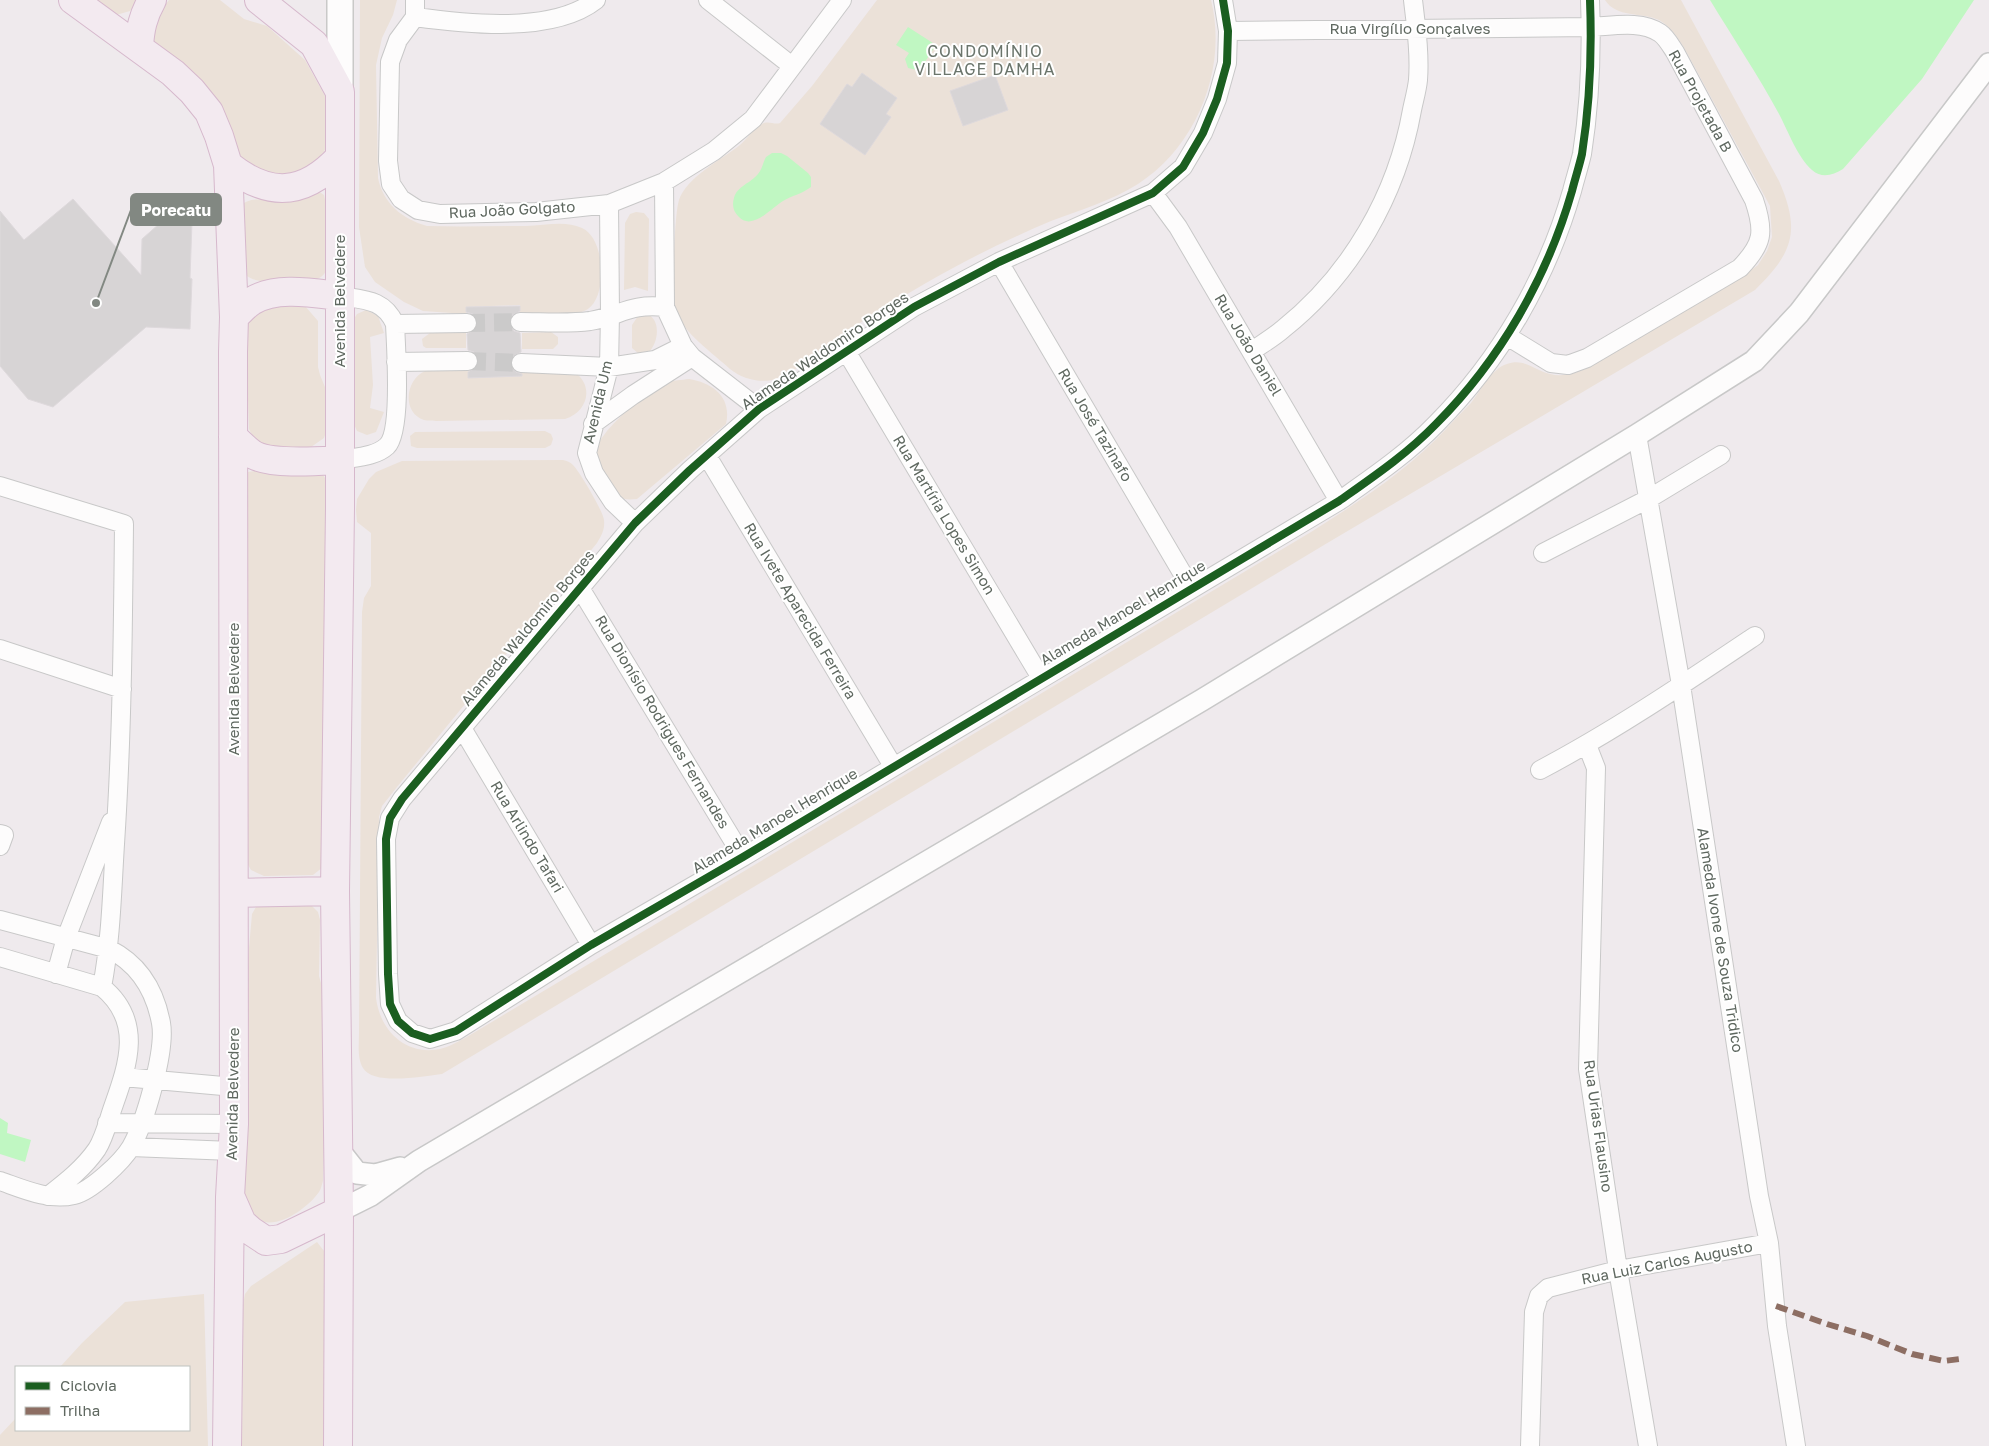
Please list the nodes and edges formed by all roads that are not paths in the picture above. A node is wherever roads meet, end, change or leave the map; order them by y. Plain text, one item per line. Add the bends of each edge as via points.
1 (73, 0) edge
2 (152, 0) edge
3 (259, 0) edge
4 (340, 0) edge
5 (596, 0) edge
6 (708, 0) edge
7 (842, 0) edge
8 (1223, 0) edge
9 (1413, 0) edge
10 (1590, 0) edge
11 (415, 8) edge
12 (1591, 28) junction
13 (1416, 29) junction
14 (1228, 30) junction
15 (139, 47) junction
16 (1989, 64) edge
17 (792, 66) junction
18 (340, 92) junction
19 (340, 157) junction
20 (228, 165) junction
21 (664, 182) junction
22 (1153, 193) junction
23 (609, 204) junction
24 (998, 262) junction
25 (340, 296) junction
26 (665, 307) junction
27 (610, 314) junction
28 (234, 317) junction
29 (520, 322) tunnel mouth
30 (467, 323) tunnel mouth
31 (395, 324) junction
32 (1507, 336) junction
33 (688, 351) junction
34 (846, 351) junction
35 (1252, 351) junction
36 (468, 361) tunnel mouth
37 (396, 362) junction
38 (521, 363) tunnel mouth
39 (609, 367) junction
40 (759, 410) junction
41 (593, 424) junction
42 (1637, 435) junction
43 (233, 437) junction
44 (1722, 455) dead end
45 (707, 456) junction
46 (340, 460) junction
47 (0, 486) edge
48 (1650, 498) junction
49 (1339, 501) junction
50 (635, 523) junction
51 (1542, 553) dead end
52 (580, 588) junction
53 (1191, 588) junction
54 (1755, 636) dead end
55 (0, 649) edge
56 (1041, 678) junction
57 (1681, 685) junction
58 (122, 690) junction
59 (462, 728) junction
60 (1587, 745) junction
61 (893, 766) junction
62 (1540, 770) dead end
63 (118, 805) junction
64 (743, 857) junction
65 (335, 892) junction
66 (235, 893) junction
67 (0, 920) edge
68 (66, 938) junction
69 (591, 946) junction
70 (109, 949) junction
71 (0, 957) edge
72 (56, 974) junction
73 (102, 988) junction
74 (412, 1033) joint
75 (123, 1077) junction
76 (155, 1080) junction
77 (234, 1087) junction
78 (107, 1123) junction
79 (142, 1124) junction
80 (233, 1138) junction
81 (131, 1147) junction
82 (338, 1149) junction
83 (419, 1161) junction
84 (0, 1181) edge
85 (48, 1196) junction
86 (230, 1197) junction
87 (339, 1212) junction
88 (1769, 1243) junction
89 (1618, 1270) junction
90 (227, 1446) edge
91 (338, 1446) edge
92 (1530, 1446) edge
93 (1648, 1446) edge
94 (1796, 1446) edge

1 - 15 main road, Avenida Belvedere
2 - 15 main road via 140,29
3 - 18 main road, Avenida Belvedere via 314,44
4 - 18 main road
5 - 11 street via 584,9 542,21 489,24
6 - 17 street
7 - 17 street, Rua João Golgato
8 - 14 street, Alameda Waldomiro Borges
9 - 13 street
10 - 12 street, Alameda Manoel Henrique
11 - 23 street, Rua João Golgato via 390,62 388,161 391,184 400,198 418,210 440,214 536,212
12 - 13 street, Rua Virgílio Gonçalves
12 - 32 street, Alameda Manoel Henrique via 1590,96 1581,156 1563,222 1536,284
12 - 32 street, Rua Projetada B via 1628,25 1647,27 1662,34 1675,52 1754,200 1760,218 1760,236 1754,254 1740,268 1587,358 1568,365 1552,363
13 - 14 street, Rua Virgílio Gonçalves
13 - 35 street via 1418,80 1406,142 1382,205 1353,255 1318,297 1283,329
14 - 22 street, Alameda Waldomiro Borges via 1227,63 1203,133 1183,167
15 - 20 main road, Avenida Belvedere via 173,73 209,112
16 - 42 street via 1799,312 1754,360
17 - 21 street, Rua João Golgato via 753,119 714,151
18 - 19 main road, Avenida Belvedere
19 - 20 main road via 325,173 307,184 286,188 264,187 245,179
19 - 25 main road, Avenida Belvedere
20 - 28 main road, Avenida Belvedere
21 - 23 street, Rua João Golgato
21 - 26 street
22 - 24 street, Alameda Waldomiro Borges
22 - 35 street, Rua João Daniel via 1178,228
23 - 27 street, Avenida Um
24 - 34 street, Alameda Waldomiro Borges via 914,307
24 - 53 street, Rua José Tazinafo
25 - 28 main road via 310,292 271,294 251,301
25 - 31 street via 383,307
25 - 46 main road, Avenida Belvedere
26 - 27 street via 642,306
26 - 33 street
27 - 29 street via 590,321
27 - 39 street, Avenida Um
28 - 43 main road, Avenida Belvedere
30 - 31 street
31 - 37 street
32 - 49 street, Alameda Manoel Henrique via 1477,378 1436,424 1390,466
33 - 39 street
33 - 40 street
33 - 41 street
34 - 40 street, Alameda Waldomiro Borges
34 - 56 street, Rua Martíria Lopes Simon
35 - 49 street, Rua João Daniel
36 - 37 street
37 - 46 street via 395,427 388,445 375,454
38 - 39 street
39 - 41 street, Avenida Um
40 - 45 street, Alameda Waldomiro Borges
41 - 50 street, Avenida Um via 587,453 594,474 613,502
42 - 48 street, Alameda Ivone de Souza Tridico
42 - 83 street via 1202,700
43 - 46 main road via 255,455 270,459
43 - 66 main road, Avenida Belvedere
44 - 48 street
45 - 50 street, Alameda Waldomiro Borges
45 - 61 street, Rua Ivete Aparecida Ferreira
46 - 65 main road, Avenida Belvedere
47 - 58 street via 124,524
48 - 51 street
48 - 57 street, Alameda Ivone de Souza Tridico
49 - 53 street, Alameda Manoel Henrique
50 - 52 street, Alameda Waldomiro Borges
52 - 59 street, Alameda Waldomiro Borges
52 - 64 street, Rua Dionísio Rodrigues Fernandes
53 - 56 street, Alameda Manoel Henrique
54 - 57 street
55 - 58 street
56 - 61 street, Alameda Manoel Henrique
57 - 60 street
57 - 88 street, Alameda Ivone de Souza Tridico via 1759,1196
58 - 63 street
59 - 69 street, Rua Arlindo Tafari
59 - 74 street, Alameda Waldomiro Borges via 402,799 390,818 386,839 390,1004 398,1022
60 - 62 street
60 - 89 street, Rua Urias Flausino via 1596,768 1588,1068
61 - 64 street, Alameda Manoel Henrique
63 - 68 street
63 - 70 street
64 - 69 street, Alameda Manoel Henrique
65 - 66 main road
65 - 82 main road, Avenida Belvedere
66 - 77 main road, Avenida Belvedere
67 - 68 street
68 - 70 street
68 - 72 street
69 - 74 street, Alameda Manoel Henrique via 456,1031 430,1039
70 - 73 street
70 - 76 street via 138,970 152,989 162,1024
71 - 72 street
72 - 73 street
73 - 75 street via 111,994 126,1020 130,1048
75 - 76 street
75 - 78 street
76 - 77 street
76 - 79 street
77 - 80 main road, Avenida Belvedere
78 - 79 street
78 - 85 street via 98,1148 81,1169
79 - 80 street
79 - 81 street
80 - 81 street
80 - 86 main road, Avenida Belvedere
81 - 85 street via 100,1180 74,1195
82 - 83 street via 357,1173 376,1175
82 - 87 main road, Avenida Belvedere
83 - 87 street via 371,1195
84 - 85 street
86 - 87 main road via 242,1223 266,1240 281,1239
86 - 90 main road, Avenida Belvedere
87 - 91 main road, Avenida Belvedere
88 - 89 street, Rua Luiz Carlos Augusto
88 - 94 street, Alameda Ivone de Souza Tridico via 1777,1326
89 - 92 street, Rua Luiz Carlos Augusto via 1548,1288 1539,1296 1534,1312
89 - 93 street, Rua Urias Flausino

